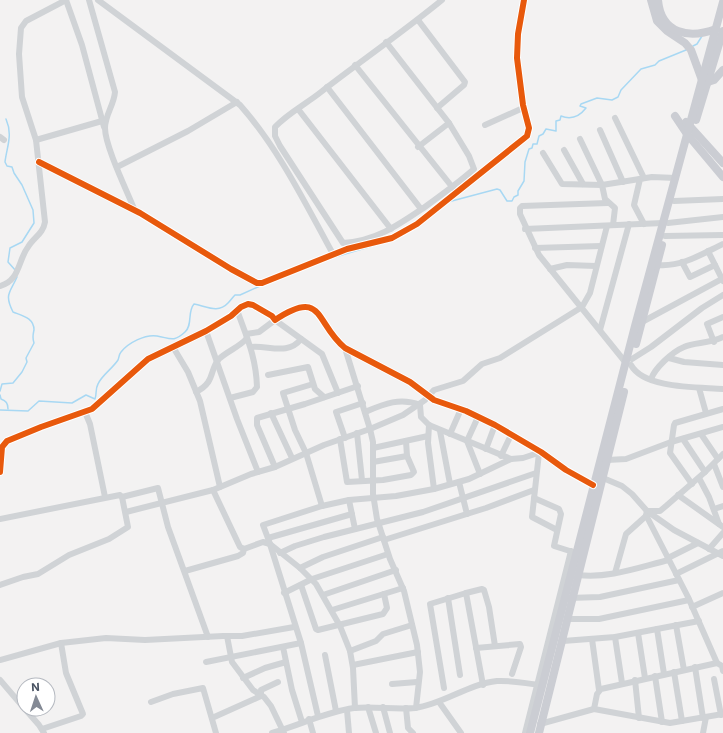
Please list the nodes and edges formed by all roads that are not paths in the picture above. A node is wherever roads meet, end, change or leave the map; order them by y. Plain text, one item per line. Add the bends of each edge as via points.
1 (66, 0) edge
2 (89, 0) edge
3 (98, 0) edge
4 (442, 0) edge
5 (524, 0) edge
6 (651, 0) edge
7 (658, 0) edge
8 (723, 2) edge
9 (418, 20) junction
10 (721, 31) edge
11 (386, 42) junction
12 (355, 65) junction
13 (723, 70) edge
14 (705, 81) junction
15 (327, 87) junction
16 (237, 102) junction
17 (437, 108) junction
18 (524, 108) junction
19 (298, 109) junction
20 (615, 118) dead end
21 (102, 121) junction
22 (449, 123) junction
23 (486, 125) dead end
24 (105, 130) junction
25 (600, 130) dead end
26 (690, 132) junction
27 (580, 139) dead end
28 (36, 140) junction
29 (418, 147) junction
30 (564, 150) dead end
31 (542, 154) dead end
32 (39, 162) junction
33 (723, 163) edge
34 (118, 167) junction
35 (723, 177) edge
36 (676, 178) junction
37 (642, 179) junction
38 (623, 182) junction
39 (583, 184) junction
40 (602, 185) junction
41 (453, 188) junction
42 (723, 199) edge
43 (674, 202) junction
44 (608, 204) junction
45 (422, 209) junction
46 (135, 211) junction
47 (723, 217) edge
48 (666, 223) junction
49 (629, 224) junction
50 (644, 224) junction
51 (610, 225) junction
52 (391, 229) junction
53 (525, 229) junction
54 (723, 235) edge
55 (665, 236) junction
56 (723, 244) edge
57 (601, 246) junction
58 (535, 248) junction
59 (708, 252) junction
60 (333, 254) junction
61 (682, 262) junction
62 (658, 265) junction
63 (715, 265) junction
64 (596, 266) junction
65 (550, 269) junction
66 (722, 277) edge
67 (0, 286) edge
68 (723, 295) edge
69 (582, 308) junction
70 (237, 310) junction
71 (723, 317) edge
72 (275, 320) junction
73 (642, 322) junction
74 (600, 330) junction
75 (206, 331) junction
76 (246, 336) junction
77 (723, 337) edge
78 (301, 339) junction
79 (714, 342) junction
80 (172, 347) junction
81 (251, 348) junction
82 (345, 348) junction
83 (669, 358) junction
84 (217, 360) junction
85 (630, 362) junction
86 (723, 365) edge
87 (268, 375) dead end
88 (651, 379) junction
89 (313, 384) junction
90 (358, 386) junction
91 (699, 388) junction
92 (723, 389) edge
93 (196, 392) junction
94 (338, 393) junction
95 (428, 396) junction
96 (324, 397) junction
97 (230, 398) junction
98 (363, 403) junction
99 (420, 405) junction
100 (287, 409) junction
101 (461, 409) junction
102 (723, 409) edge
103 (85, 412) junction
104 (365, 412) junction
105 (271, 413) junction
106 (706, 413) junction
107 (478, 417) junction
108 (429, 425) junction
109 (495, 425) junction
110 (723, 427) edge
111 (370, 429) junction
112 (440, 431) junction
113 (357, 434) junction
114 (450, 434) junction
115 (511, 434) junction
116 (701, 434) junction
117 (428, 436) junction
118 (342, 438) junction
119 (683, 439) junction
120 (406, 441) junction
121 (467, 441) junction
122 (671, 442) junction
123 (373, 448) junction
124 (486, 449) junction
125 (306, 453) junction
126 (540, 453) junction
127 (723, 454) edge
128 (407, 456) junction
129 (501, 456) junction
130 (292, 458) junction
131 (511, 459) junction
132 (607, 460) junction
133 (716, 461) junction
134 (373, 462) junction
135 (275, 467) junction
136 (0, 472) edge
137 (258, 472) junction
138 (705, 472) junction
139 (536, 473) junction
140 (480, 474) junction
141 (603, 478) junction
142 (699, 478) junction
143 (362, 480) junction
144 (372, 480) junction
145 (459, 482) junction
146 (450, 484) junction
147 (593, 484) junction
148 (692, 484) junction
149 (220, 487) junction
150 (723, 487) edge
151 (434, 489) junction
152 (213, 490) junction
153 (534, 490) junction
154 (678, 495) junction
155 (105, 497) junction
156 (122, 497) junction
157 (462, 498) junction
158 (534, 498) junction
159 (374, 499) junction
160 (349, 500) junction
161 (162, 504) junction
162 (322, 506) junction
163 (723, 506) edge
164 (714, 509) junction
165 (126, 512) junction
166 (352, 514) junction
167 (467, 514) junction
168 (647, 514) junction
169 (0, 519) edge
170 (378, 522) junction
171 (721, 526) edge
172 (356, 529) junction
173 (557, 530) junction
174 (723, 532) edge
175 (383, 538) junction
176 (269, 541) junction
177 (698, 543) junction
178 (244, 549) junction
179 (709, 549) junction
180 (573, 552) junction
181 (280, 553) junction
182 (721, 553) edge
183 (388, 554) junction
184 (668, 559) junction
185 (300, 568) junction
186 (396, 570) junction
187 (185, 571) junction
188 (615, 573) junction
189 (578, 575) junction
190 (677, 577) junction
191 (312, 579) junction
192 (0, 585) edge
193 (301, 586) junction
194 (403, 588) junction
195 (284, 593) junction
196 (466, 593) junction
197 (384, 594) junction
198 (723, 594) edge
199 (323, 595) junction
200 (448, 598) junction
201 (569, 598) junction
202 (689, 600) junction
203 (692, 607) junction
204 (332, 610) junction
205 (568, 619) junction
206 (699, 620) junction
207 (412, 625) junction
208 (676, 625) junction
209 (294, 626) junction
210 (340, 626) junction
211 (657, 629) junction
212 (638, 633) junction
213 (227, 636) junction
214 (208, 637) junction
215 (615, 637) junction
216 (592, 639) junction
217 (563, 641) junction
218 (62, 643) junction
219 (301, 644) junction
220 (495, 646) junction
221 (283, 647) junction
222 (476, 648) junction
223 (350, 651) junction
224 (418, 652) junction
225 (325, 655) dead end
226 (230, 657) junction
227 (0, 660) edge
228 (206, 662) dead end
229 (286, 662) junction
230 (353, 665) junction
231 (721, 666) edge
232 (695, 667) junction
233 (684, 670) junction
234 (674, 672) junction
235 (512, 674) dead end
236 (664, 674) junction
237 (460, 675) dead end
238 (655, 676) junction
239 (243, 678) junction
240 (645, 678) junction
241 (714, 679) dead end
242 (0, 680) edge
243 (635, 680) junction
244 (278, 682) dead end
245 (417, 682) junction
246 (622, 683) junction
247 (392, 684) dead end
248 (483, 685) junction
249 (540, 685) junction
250 (444, 688) dead end
251 (599, 690) junction
252 (260, 696) junction
253 (16, 698) edge
254 (151, 702) dead end
255 (439, 702) junction
256 (535, 703) junction
257 (368, 707) junction
258 (383, 707) junction
259 (355, 708) junction
260 (406, 708) junction
261 (416, 708) junction
262 (594, 709) junction
263 (347, 710) junction
264 (336, 711) junction
265 (722, 715) edge
266 (318, 716) junction
267 (32, 717) edge
268 (212, 718) junction
269 (639, 718) junction
270 (705, 718) junction
271 (309, 719) junction
272 (302, 722) junction
273 (662, 722) junction
274 (682, 722) junction
275 (540, 724) junction
276 (43, 731) edge
277 (284, 731) edge
278 (216, 733) edge
279 (272, 733) edge
280 (313, 733) edge
281 (349, 733) edge
282 (376, 733) edge
283 (390, 733) edge
284 (413, 733) edge
285 (461, 733) edge
286 (525, 733) edge
287 (530, 733) edge
288 (539, 733) edge
289 (703, 733) edge

1 - 21 street via 82,45
1 - 28 street via 26,21 21,28 19,54 22,97
2 - 24 street via 115,92 115,100
3 - 16 street
4 - 9 street
5 - 18 street via 517,44 519,83
6 - 14 main road via 657,21 692,50
7 - 10 main road via 665,21 677,31 698,35
8 - 10 main road
9 - 11 street
9 - 17 street via 465,82
10 - 14 main road
11 - 12 street
11 - 17 street
12 - 15 street
12 - 29 street
13 - 14 main road via 714,80
14 - 26 main road
15 - 19 street
15 - 45 street
16 - 34 street
16 - 60 street via 252,119 291,177
17 - 22 street
18 - 23 street
18 - 60 street via 529,128 527,136 417,224 392,238
19 - 52 street
19 - 52 street via 275,127 275,136 343,243 356,242
20 - 37 street
21 - 24 street
21 - 28 street
22 - 29 street
22 - 41 street via 474,169
24 - 34 street
25 - 38 street
26 - 33 main road
26 - 35 main road
26 - 36 main road
26 - 43 main road
27 - 40 street
28 - 32 street
29 - 41 street
30 - 39 street
31 - 39 street via 560,184
32 - 46 street
32 - 67 street via 44,227 27,248 18,272
34 - 46 street
36 - 37 street
36 - 48 main road
37 - 38 street
37 - 50 street via 634,205
38 - 40 street
39 - 40 street
40 - 44 street
41 - 45 street
42 - 43 street
43 - 48 main road
44 - 51 street via 615,208
44 - 53 street via 522,206 520,214
45 - 52 street
46 - 60 street via 260,284
47 - 48 street
48 - 50 street
48 - 55 main road
48 - 85 main road
49 - 50 street
49 - 51 street
49 - 74 street
51 - 53 street
51 - 57 street
53 - 58 street
54 - 55 street
55 - 62 main road
56 - 59 street
57 - 58 street
57 - 64 street
58 - 65 street
59 - 61 street
59 - 63 street
61 - 62 street
61 - 63 street via 690,277
62 - 73 main road
63 - 66 street
64 - 65 street via 567,265
64 - 69 street via 590,293
65 - 69 street
66 - 73 street
68 - 85 street
69 - 74 street
69 - 95 street via 500,358 482,364 463,381 435,389
70 - 72 street via 248,304 253,305
70 - 75 street
70 - 76 street
71 - 79 street via 707,324
72 - 76 street via 259,332
72 - 78 street
72 - 82 street via 304,307 313,308 324,320 335,340
73 - 85 main road
74 - 85 street
75 - 80 street
75 - 84 street
76 - 81 street
76 - 84 street
77 - 79 street
78 - 81 street via 286,348
78 - 94 street via 325,358
79 - 83 street via 682,348
80 - 93 street via 188,372
80 - 103 street via 148,359 106,399
81 - 97 street via 256,366 257,388 253,392
82 - 90 street
82 - 95 street via 410,382
83 - 86 street
83 - 88 street via 656,368
84 - 93 street via 209,381
84 - 97 street
85 - 88 street via 639,375
85 - 132 main road
85 - 147 main road
87 - 89 street via 308,367
88 - 91 street
89 - 96 street
89 - 100 street via 284,392
90 - 94 street
90 - 98 street
91 - 92 street
91 - 106 street
93 - 149 street
94 - 96 street
95 - 99 street
95 - 101 street
96 - 100 street
97 - 137 street
98 - 104 street
98 - 118 street via 336,412
99 - 104 street via 408,401 394,401
99 - 108 street via 421,417
99 - 111 street
100 - 105 street
100 - 125 street
101 - 107 street
101 - 114 street
102 - 106 street
103 - 136 street via 7,442 2,447
103 - 155 street via 90,424
104 - 111 street
105 - 130 street
105 - 135 street via 259,416 256,421
106 - 122 street via 676,423
107 - 109 street
107 - 121 street
108 - 112 street
108 - 117 street
109 - 115 street
109 - 124 street
110 - 116 street
111 - 113 street
111 - 123 street
112 - 114 street
112 - 146 street
113 - 118 street
113 - 143 street
114 - 121 street
115 - 126 street
115 - 129 street
116 - 119 street
116 - 133 street
117 - 120 street
117 - 151 street
118 - 125 street
118 - 143 street via 346,480
119 - 122 street
119 - 138 street
120 - 123 street
120 - 128 street
121 - 124 street
121 - 140 street
122 - 132 street via 626,459
122 - 148 street via 672,457
123 - 134 street
124 - 129 street
125 - 130 street
125 - 162 street
126 - 131 street
126 - 139 street
126 - 147 street
127 - 133 street
128 - 134 street
128 - 144 street via 414,472 411,476
129 - 131 street
130 - 135 street
131 - 140 street
132 - 141 main road
133 - 138 street
133 - 150 street
134 - 144 street
135 - 137 street
137 - 149 street
138 - 142 street
139 - 153 street
139 - 157 street
140 - 145 street
141 - 168 street via 622,486 632,494
141 - 189 main road
142 - 148 street
142 - 164 street
143 - 144 street
144 - 159 street
145 - 146 street
145 - 157 street
146 - 151 street
147 - 180 main road
148 - 154 street
149 - 152 street
151 - 159 street
152 - 161 street
152 - 178 street via 240,547
153 - 158 street
153 - 167 street
154 - 168 street via 660,511
154 - 171 street
155 - 156 street
155 - 169 street
156 - 161 street via 158,488
156 - 165 street
157 - 167 street
157 - 170 street via 423,512
158 - 173 street via 532,518
158 - 173 street via 559,509 561,514
159 - 160 street
159 - 170 street
160 - 162 street
160 - 166 street
161 - 165 street
161 - 187 street
162 - 176 street via 264,524 262,526
163 - 164 street
164 - 171 street
165 - 192 street via 127,529 69,555 38,574
166 - 172 street
166 - 176 street
167 - 175 street
168 - 177 street
168 - 184 street
168 - 188 street via 626,534
170 - 172 street
170 - 175 street
172 - 181 street via 295,546
173 - 180 street via 555,547
174 - 179 street
175 - 183 street
175 - 185 street via 323,557
176 - 178 street
176 - 181 street
176 - 195 street
177 - 179 street
177 - 184 street
178 - 187 street via 238,556
179 - 182 street
180 - 201 main road
180 - 249 street
181 - 185 street
182 - 190 street
183 - 186 street
183 - 191 street
184 - 188 street
184 - 190 street
185 - 191 street
186 - 194 street
186 - 199 street
187 - 214 street
188 - 189 street
189 - 201 main road
190 - 201 street via 600,597
190 - 202 street
191 - 193 street
191 - 199 street
193 - 195 street
193 - 210 street via 316,629
194 - 197 street
194 - 207 street
195 - 209 street
196 - 200 street
196 - 220 street via 484,590
196 - 222 street
197 - 204 street
197 - 210 street via 387,608 383,614
198 - 203 street
199 - 204 street
200 - 237 street
200 - 250 street via 430,604
201 - 205 main road
201 - 249 main road
202 - 203 street
202 - 205 street via 599,619
203 - 206 street
204 - 210 street
205 - 217 main road
206 - 208 street
206 - 231 street
207 - 223 street via 383,634 376,641
207 - 224 street
208 - 211 street
208 - 233 street
209 - 213 street via 242,636
209 - 219 street
210 - 223 street
211 - 212 street
211 - 236 street
212 - 215 street
212 - 240 street
213 - 214 street
213 - 226 street
214 - 218 street via 145,640 106,638
215 - 216 street
215 - 246 street
216 - 217 street
216 - 251 street
217 - 275 main road
218 - 227 street
218 - 276 street via 66,673 83,714
219 - 221 street
219 - 266 street
220 - 222 street
220 - 235 street via 521,645
221 - 226 street
221 - 229 street
222 - 248 street
223 - 230 street
224 - 230 street
224 - 245 street via 420,672
225 - 264 street
226 - 228 street
226 - 239 street
229 - 239 street
229 - 272 street
230 - 259 street
231 - 232 street
232 - 233 street
232 - 270 street
233 - 234 street
234 - 236 street
234 - 274 street
236 - 238 street
238 - 240 street
238 - 273 street
239 - 252 street
240 - 243 street
241 - 265 street
242 - 253 street
243 - 246 street
243 - 269 street
244 - 252 street via 261,690
245 - 247 street
245 - 261 street
246 - 251 street
248 - 249 street via 497,681
248 - 255 street
249 - 256 main road
251 - 262 street
252 - 268 street
252 - 277 street via 271,706
254 - 268 street via 173,694 204,688
255 - 261 street
255 - 285 street
256 - 286 street
256 - 287 main road
257 - 258 street
257 - 259 street
257 - 282 street
258 - 260 street
258 - 283 street
259 - 263 street
260 - 261 street
260 - 284 street via 408,728
262 - 269 street
262 - 275 street
263 - 264 street
263 - 281 street
264 - 266 street
265 - 270 street
266 - 271 street
267 - 276 street
268 - 278 street
269 - 273 street
270 - 274 street
270 - 289 street
271 - 272 street
271 - 280 street
272 - 277 street
273 - 274 street
275 - 288 main road
277 - 279 street

